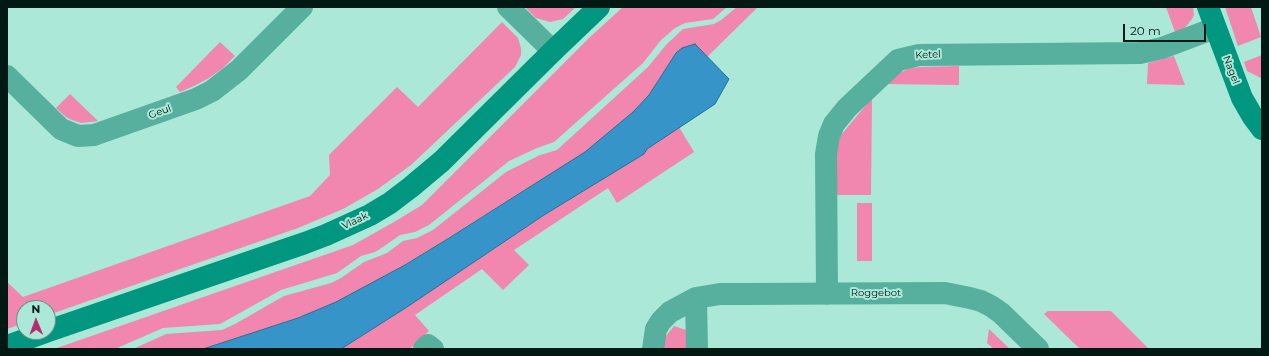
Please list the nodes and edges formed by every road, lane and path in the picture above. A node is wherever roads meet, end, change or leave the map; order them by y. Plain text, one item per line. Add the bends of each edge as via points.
1 (302, 7) edge
2 (508, 7) edge
3 (599, 7) edge
4 (1208, 7) edge
5 (1215, 28) junction
6 (553, 51) junction
7 (7, 76) edge
8 (1262, 129) edge
9 (827, 294) junction
10 (696, 298) junction
11 (56, 329) edge
12 (24, 340) edge
13 (7, 346) edge
14 (424, 349) edge
15 (433, 349) edge
16 (653, 349) edge
17 (697, 349) edge
18 (1038, 349) edge

1 - 7 street, Geul via 239,70 212,91 94,135 78,136 61,130
2 - 6 street
3 - 6 street, Vlaak
4 - 5 street, Nagel
5 - 8 street, Nagel via 1242,98
5 - 9 street, Ketel via 1140,54 920,55 898,60 847,108 834,124 829,136 826,154
6 - 11 street, Vlaak via 442,161 406,191 370,215 305,243
9 - 10 street, Roggebot via 720,294
9 - 18 street, Roggebot via 945,293 970,298 981,301 1001,313
10 - 16 street, Roggebot via 670,312 661,321 656,330
10 - 17 street
12 - 13 street, Vlaak
14 - 15 street via 428,345

